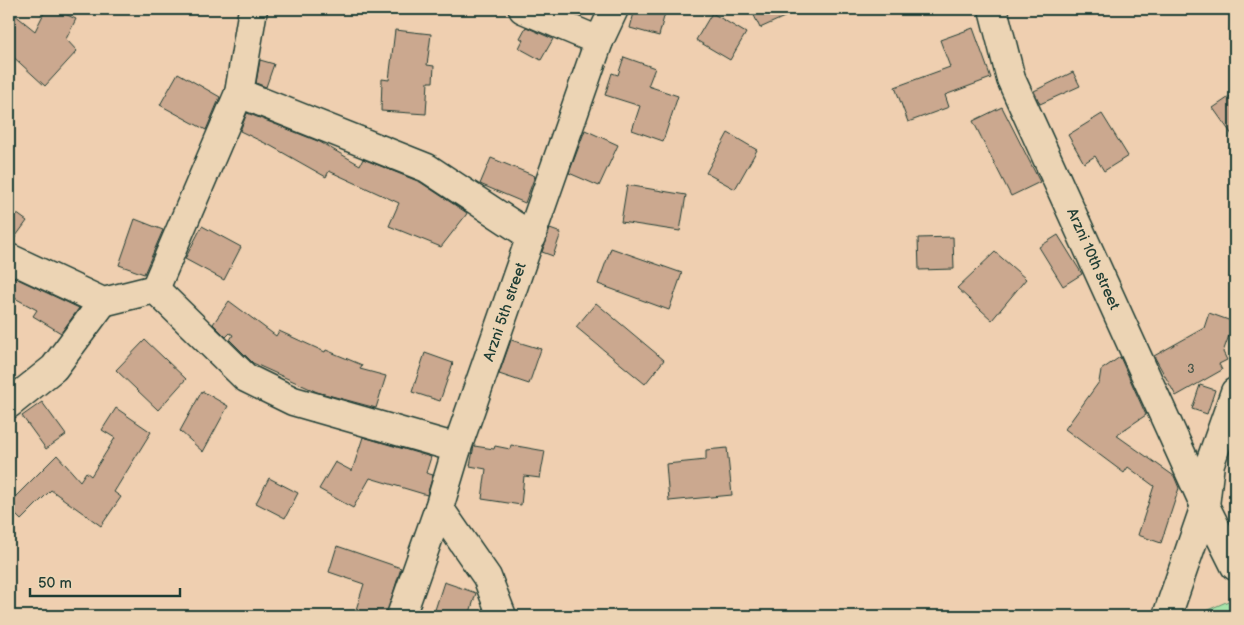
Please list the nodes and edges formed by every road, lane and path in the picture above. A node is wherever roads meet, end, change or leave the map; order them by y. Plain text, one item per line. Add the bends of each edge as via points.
1 (253, 9) edge
2 (523, 9) edge
3 (614, 9) edge
4 (993, 9) edge
5 (599, 41) junction
6 (239, 93) junction
7 (532, 237) junction
8 (9, 258) edge
9 (155, 289) junction
10 (103, 302) junction
11 (1235, 392) edge
12 (9, 404) edge
13 (458, 448) junction
14 (1205, 506) junction
15 (439, 508) junction
16 (1235, 566) edge
17 (401, 616) edge
18 (502, 616) edge
19 (1167, 616) edge

1 - 6 street
2 - 5 street
3 - 5 street, Arzni 5th street
4 - 14 street, Arzni 10th street via 1012,79
5 - 7 street, Arzni 5th street
6 - 7 street via 427,168
6 - 9 street
7 - 13 street, Arzni 5th street
8 - 10 street
9 - 10 street
9 - 13 street via 246,378 292,401
10 - 12 street via 54,368
11 - 14 street via 1210,463
13 - 15 street, Arzni 5th street
14 - 16 street, Arzni 10th street
14 - 19 street
15 - 17 street, Arzni 5th street
15 - 18 street via 487,577

